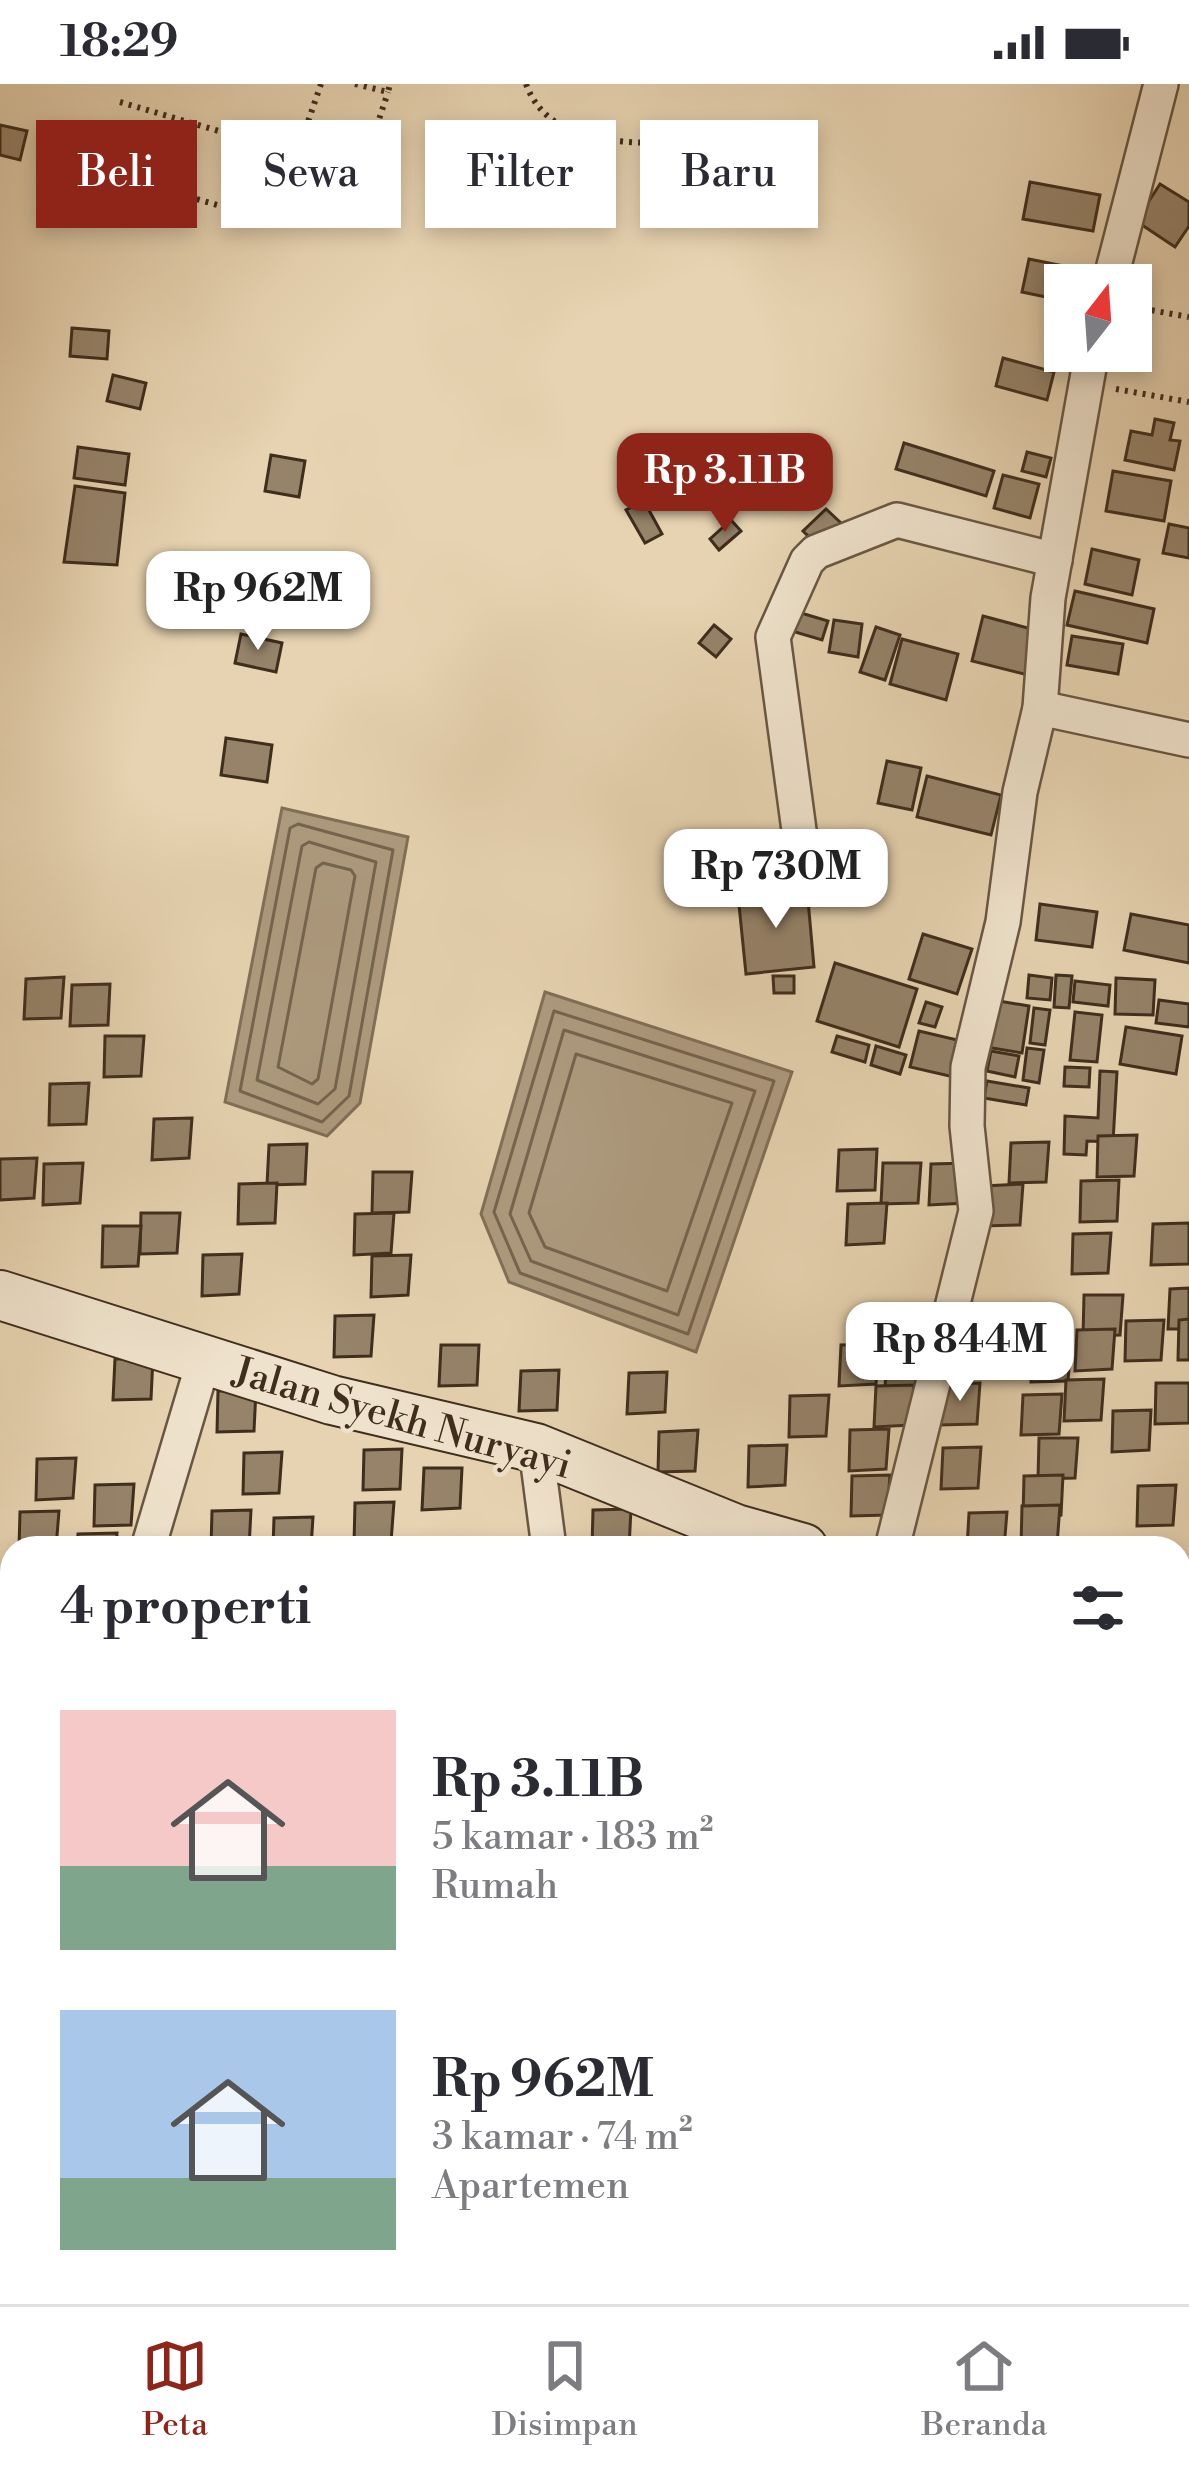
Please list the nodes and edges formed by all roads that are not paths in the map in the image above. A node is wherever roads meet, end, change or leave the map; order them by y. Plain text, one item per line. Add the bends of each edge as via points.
1 (1161, 84) edge
2 (1114, 264) edge
3 (1087, 372) edge
4 (1054, 560) junction
5 (1040, 708) junction
6 (1189, 740) edge
7 (803, 860) dead end
8 (0, 1295) edge
9 (205, 1360) junction
10 (536, 1448) junction
11 (152, 1536) edge
12 (547, 1536) edge
13 (761, 1536) edge
14 (895, 1536) edge

1 - 2 street
3 - 4 street
4 - 5 street
4 - 7 street via 897,520 807,561 773,637
5 - 6 street
5 - 14 street via 968,1066 976,1210
8 - 9 main road, Jalan Syekh Nuryayi
9 - 10 main road, Jalan Syekh Nuryayi via 332,1400
9 - 11 street
10 - 12 street
10 - 13 main road, Jalan Syekh Nuryayi

